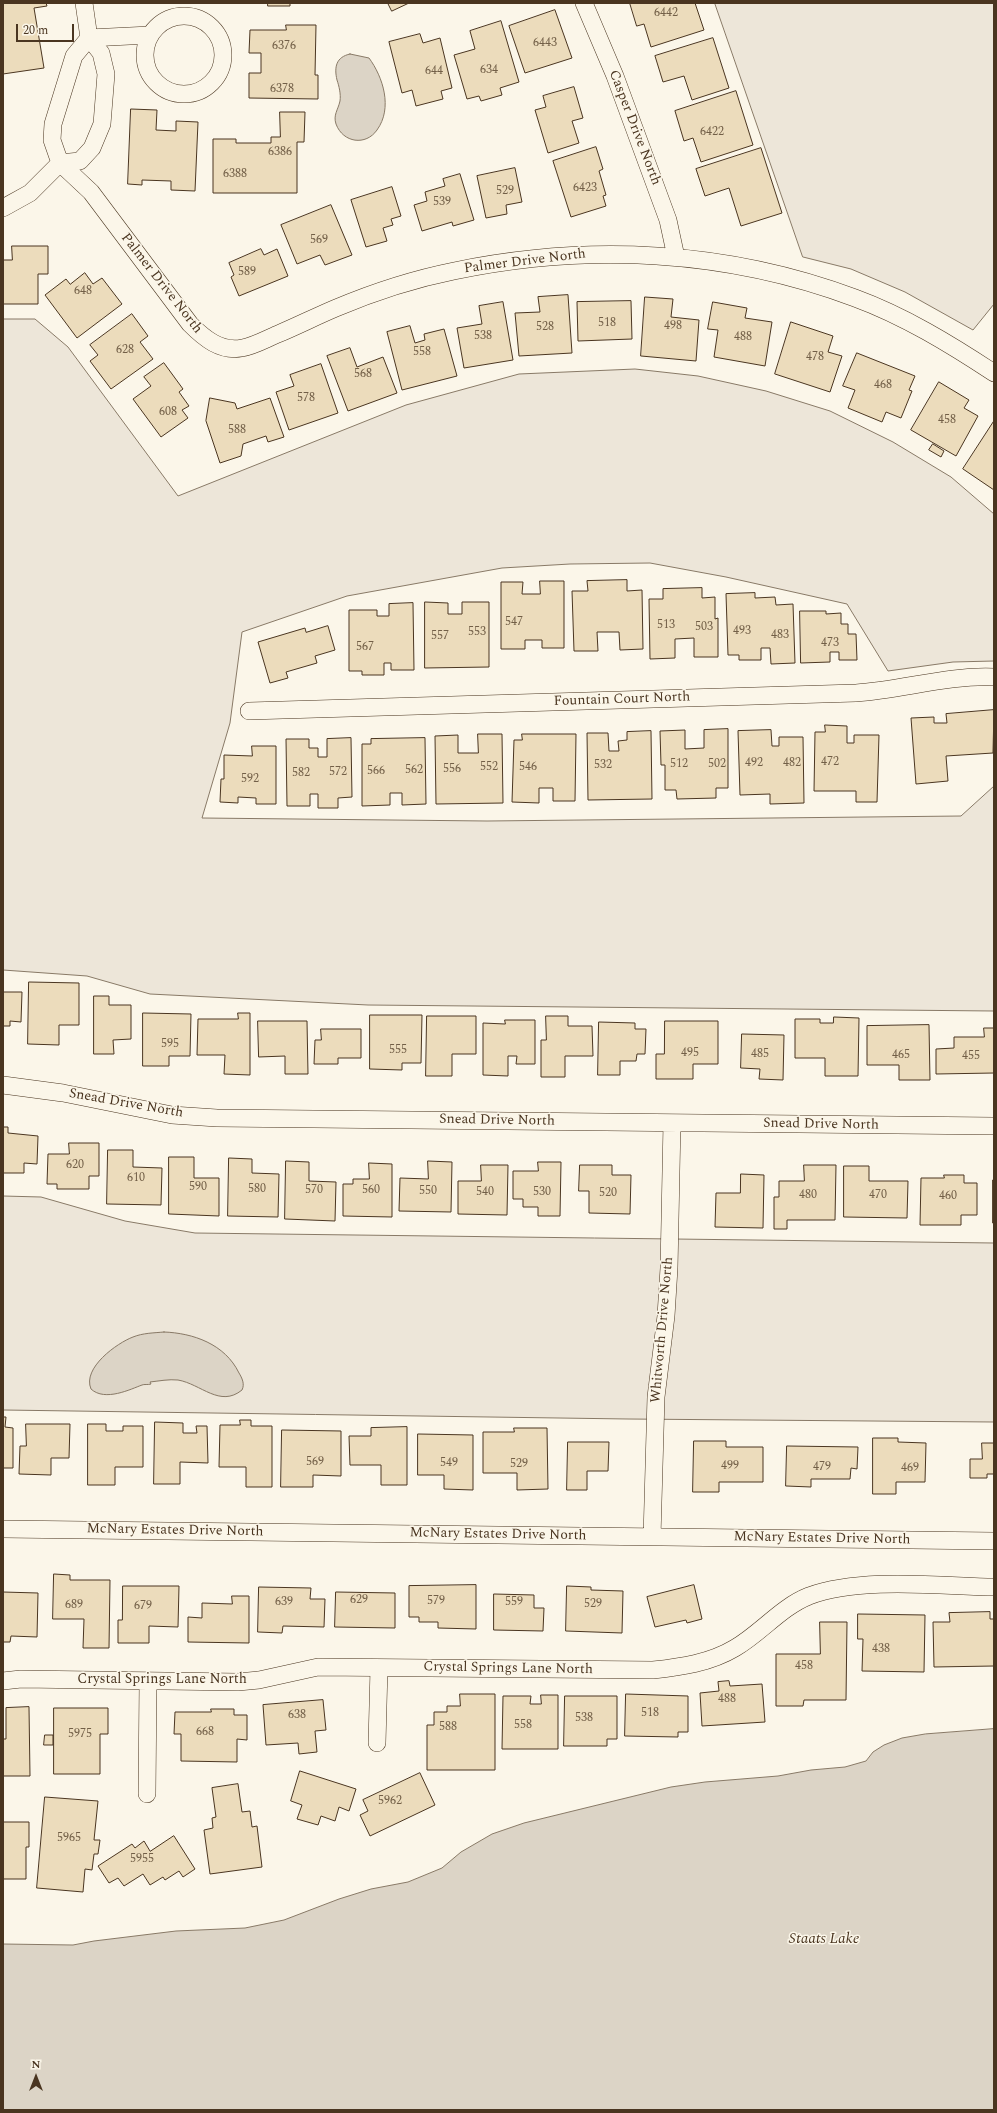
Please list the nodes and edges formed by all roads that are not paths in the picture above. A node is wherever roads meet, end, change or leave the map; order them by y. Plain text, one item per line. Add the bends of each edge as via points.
1 (84, 3) edge
2 (584, 3) edge
3 (150, 35) junction
4 (89, 38) junction
5 (60, 163) junction
6 (3, 208) edge
7 (676, 256) junction
8 (994, 373) edge
9 (994, 677) edge
10 (249, 711) dead end
11 (3, 1085) edge
12 (672, 1123) junction
13 (994, 1126) edge
14 (3, 1529) edge
15 (652, 1537) junction
16 (994, 1541) edge
17 (994, 1587) edge
18 (379, 1668) junction
19 (3, 1681) edge
20 (148, 1681) junction
21 (377, 1743) dead end
22 (147, 1794) dead end

1 - 4 street
2 - 7 street, Casper Drive North via 615,76 668,220
3 - 3 street via 145,60 149,72 166,90 191,93 203,88 220,70 222,44 216,32 207,23 195,17 169,18 158,25
3 - 4 street
4 - 5 street via 74,56 53,124 52,140
4 - 5 street via 101,53 106,74 102,124 92,148 80,160
5 - 6 street via 30,193
5 - 7 street, Palmer Drive North via 91,192 190,324 204,338 222,347 241,348 393,287 454,271 514,261 577,255
7 - 8 street, Palmer Drive North via 732,264 797,278 856,298 910,322
9 - 10 street, Fountain Court North via 946,680 889,691 856,693
11 - 12 street, Snead Drive North via 63,1092 172,1115 216,1118
12 - 13 street, Snead Drive North
12 - 15 street, Whitworth Drive North via 670,1268 656,1397
14 - 15 street, McNary Estates Drive North
15 - 16 street, McNary Estates Drive North
17 - 18 street, Crystal Springs Lane North via 879,1585 838,1588 808,1597 787,1608 735,1648 684,1666 653,1670
18 - 20 street, Crystal Springs Lane North via 318,1667 238,1682
18 - 21 street
19 - 20 street, Crystal Springs Lane North
20 - 22 street

